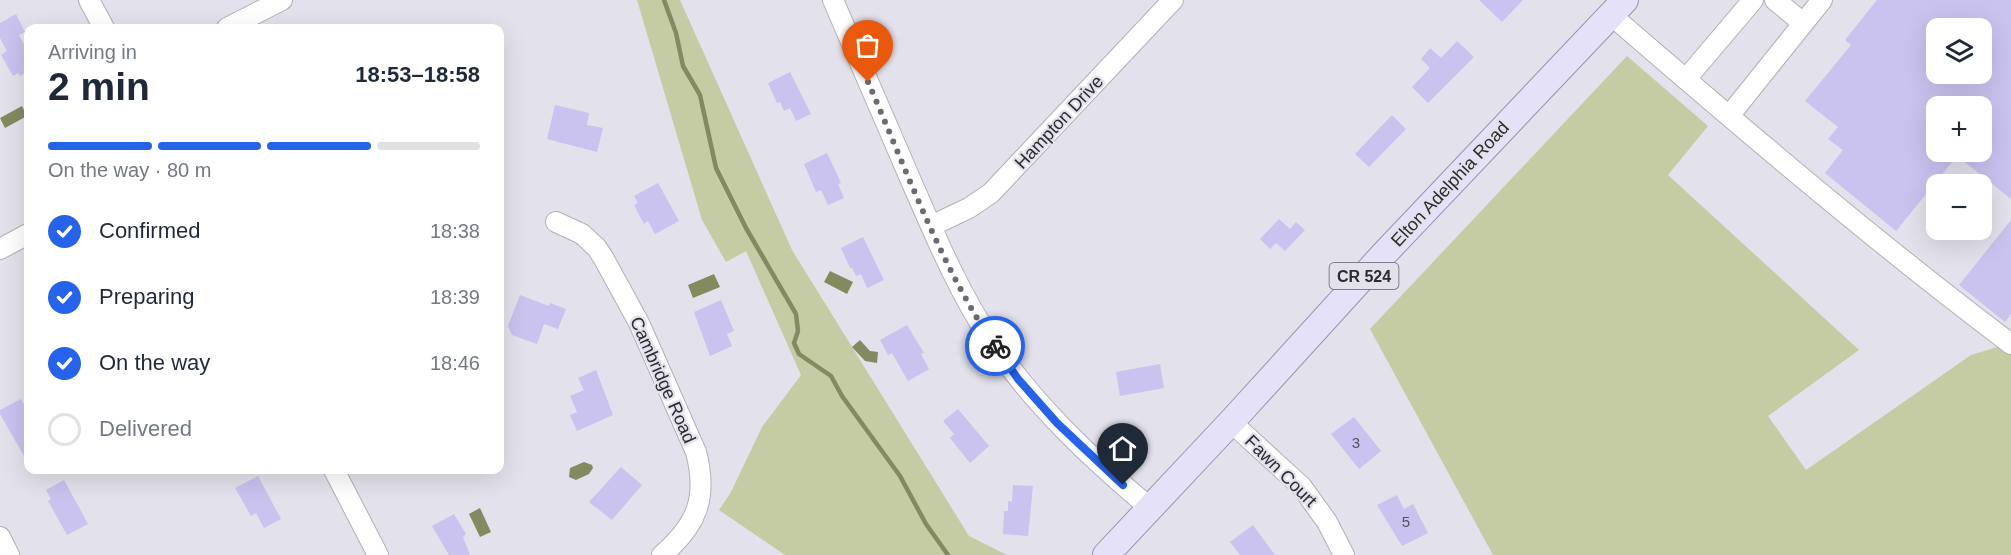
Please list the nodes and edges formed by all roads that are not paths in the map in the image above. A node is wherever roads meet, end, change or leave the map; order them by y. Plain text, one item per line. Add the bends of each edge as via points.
1 (89, 0) edge
2 (282, 0) edge
3 (833, 0) edge
4 (1173, 0) edge
5 (1753, 0) edge
6 (1775, 0) edge
7 (1822, 0) edge
8 (1618, 7) edge
9 (1803, 23) junction
10 (102, 24) edge
11 (235, 24) edge
12 (1686, 79) junction
13 (1729, 116) junction
14 (556, 222) dead end
15 (931, 226) junction
16 (24, 236) edge
17 (0, 249) edge
18 (2011, 344) edge
19 (1231, 422) junction
20 (336, 474) edge
21 (1150, 508) junction
22 (0, 537) edge
23 (9, 555) edge
24 (378, 555) edge
25 (662, 555) edge
26 (1106, 555) edge
27 (1344, 555) edge

1 - 10 street
2 - 11 street
3 - 15 street
4 - 15 street, Hampton Drive via 992,192
5 - 12 street
6 - 9 street
7 - 9 street
8 - 12 street
8 - 19 main road, Elton Adelphia Road / CR 524
9 - 13 street
12 - 13 street
13 - 18 street via 1811,187
14 - 25 street, Cambridge Road via 582,234 604,259 639,323 696,452 701,471 697,510 687,530
15 - 21 street via 972,311 1018,379 1057,423
16 - 17 street
19 - 21 main road, Elton Adelphia Road / CR 524
19 - 27 street, Fawn Court via 1302,487
20 - 24 street
21 - 26 main road, Elton Adelphia Road / CR 524
22 - 23 street

